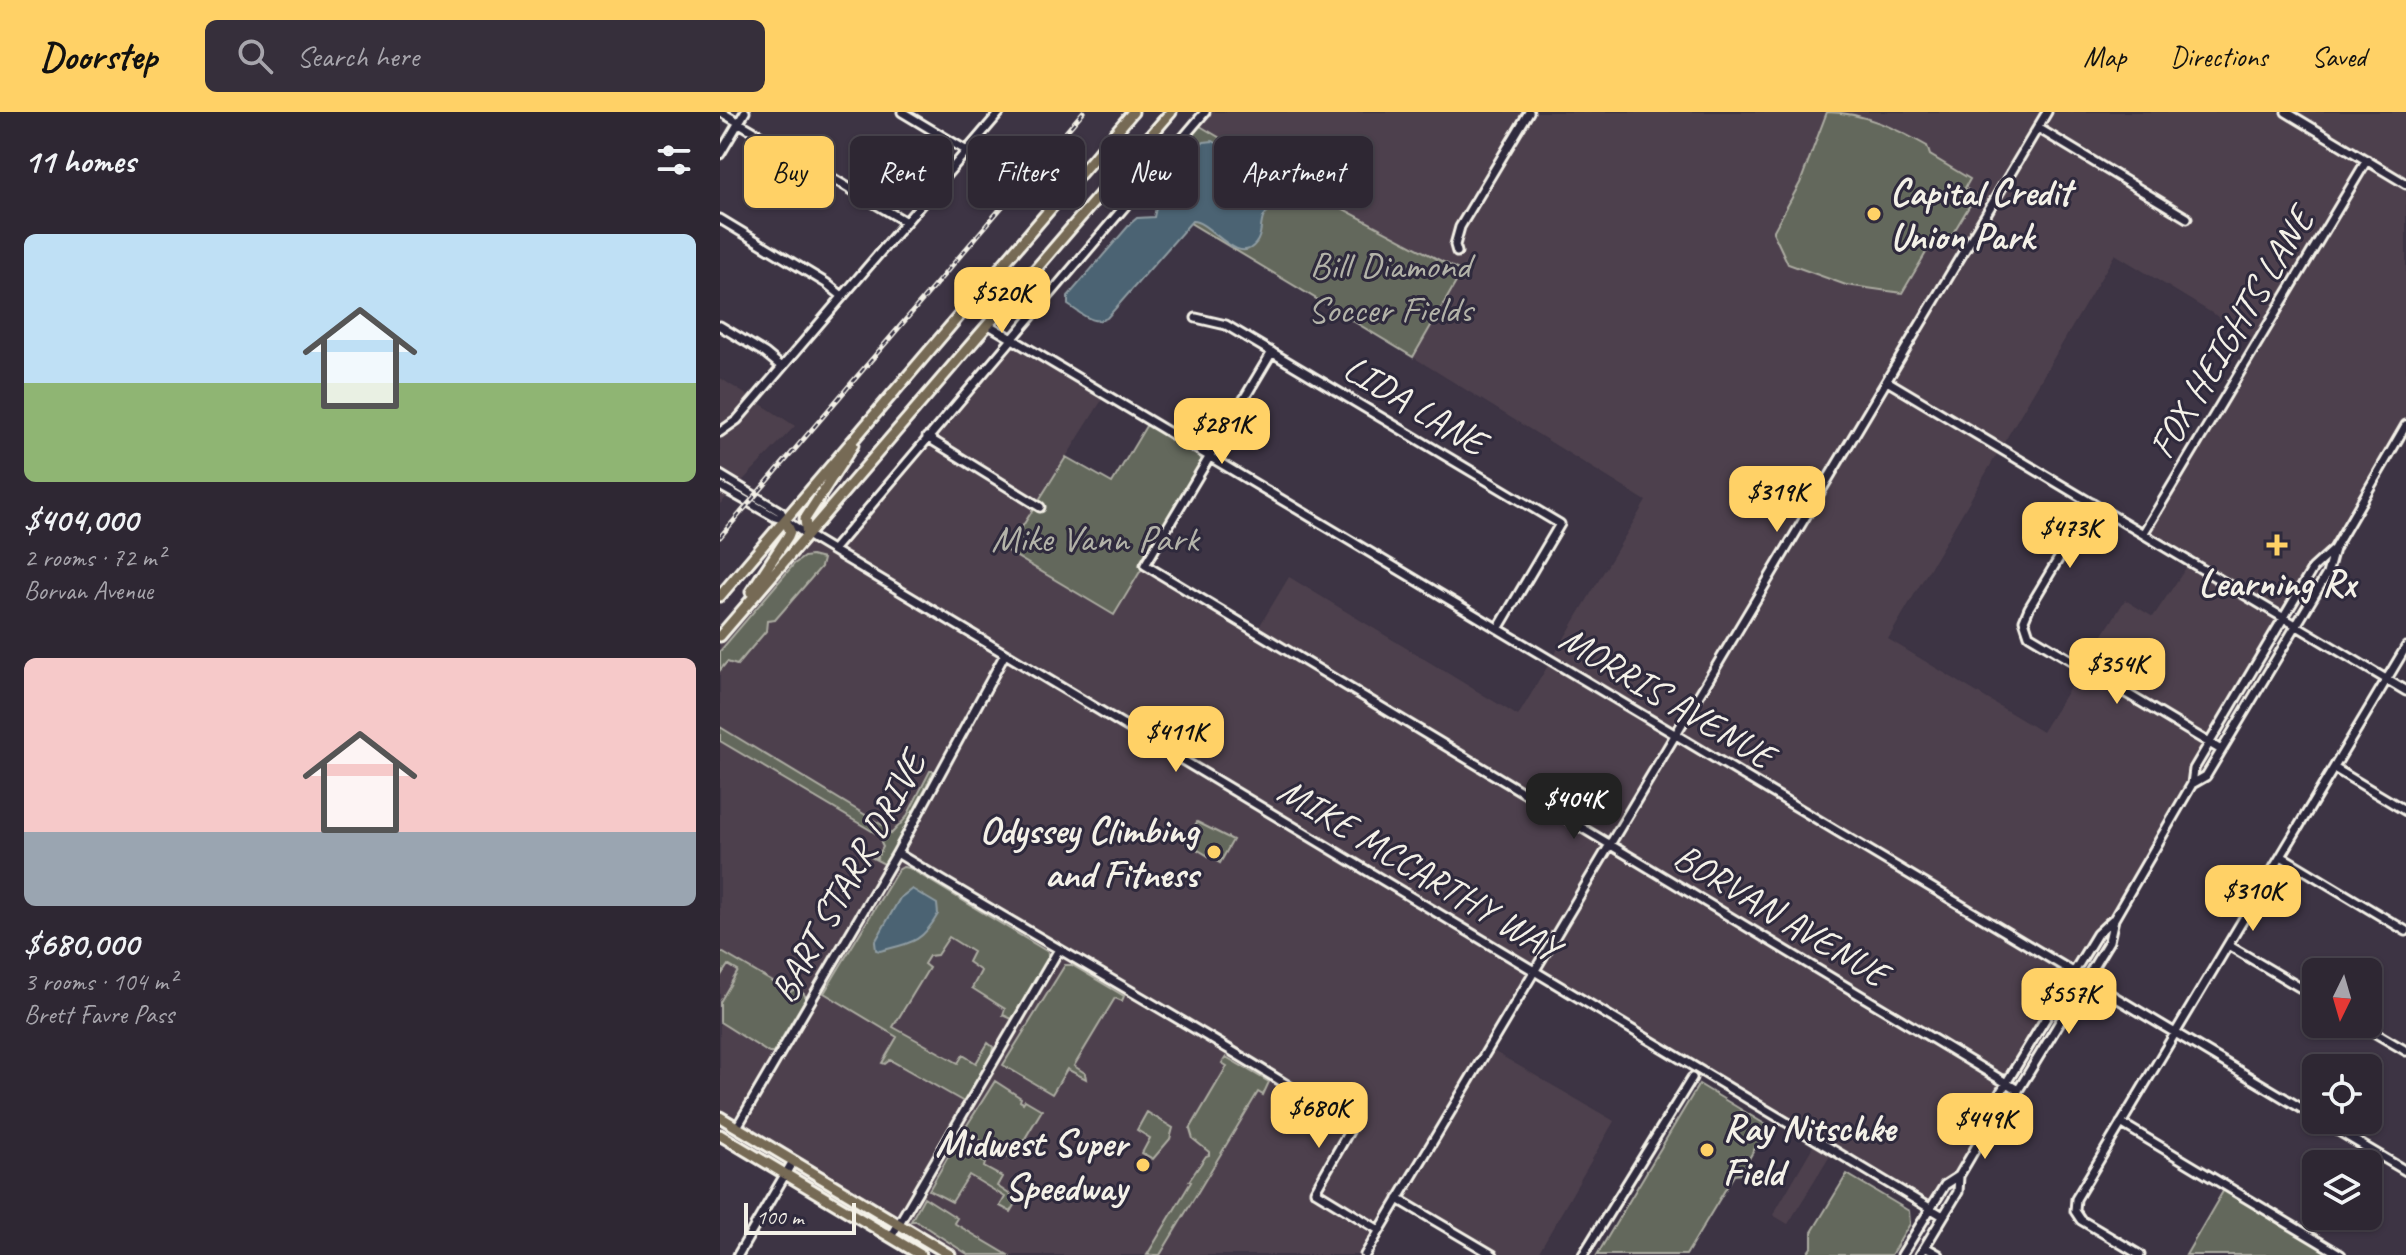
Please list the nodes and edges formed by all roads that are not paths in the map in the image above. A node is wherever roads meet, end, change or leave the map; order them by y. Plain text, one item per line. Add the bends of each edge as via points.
1 (721, 112) edge
2 (745, 112) edge
3 (902, 112) edge
4 (1000, 112) edge
5 (1133, 112) edge
6 (1171, 112) edge
7 (1205, 112) edge
8 (1529, 112) edge
9 (2047, 112) edge
10 (2286, 112) edge
11 (739, 122) junction
12 (2038, 128) junction
13 (967, 151) junction
14 (720, 154) edge
15 (2367, 160) junction
16 (2406, 184) edge
17 (2187, 218) dead end
18 (720, 219) edge
19 (906, 222) junction
20 (1457, 252) dead end
21 (842, 296) junction
22 (1196, 318) dead end
23 (989, 325) junction
24 (720, 326) edge
25 (1010, 338) junction
26 (1272, 352) junction
27 (782, 367) junction
28 (1887, 381) junction
29 (870, 418) junction
30 (2406, 425) edge
31 (720, 432) edge
32 (927, 437) junction
33 (1209, 457) junction
34 (720, 475) edge
35 (720, 486) edge
36 (2092, 503) junction
37 (1040, 507) dead end
38 (785, 520) junction
39 (2143, 534) junction
40 (807, 535) junction
41 (2334, 549) junction
42 (833, 550) junction
43 (720, 596) edge
44 (2284, 618) junction
45 (730, 624) junction
46 (2296, 625) junction
47 (1498, 629) junction
48 (720, 636) edge
49 (2406, 647) edge
50 (1005, 654) junction
51 (2386, 679) junction
52 (2406, 691) edge
53 (1675, 735) junction
54 (2209, 743) junction
55 (2221, 750) junction
56 (2334, 768) junction
57 (2192, 784) junction
58 (2406, 811) edge
59 (1610, 844) junction
60 (897, 853) junction
61 (2281, 856) junction
62 (2114, 919) junction
63 (2406, 931) edge
64 (2228, 945) junction
65 (1058, 951) junction
66 (1534, 971) junction
67 (2073, 972) junction
68 (2085, 980) junction
69 (2302, 989) edge
70 (2175, 1033) junction
71 (2382, 1037) edge
72 (2406, 1051) edge
73 (1692, 1078) dead end
74 (2006, 1082) junction
75 (2018, 1090) junction
76 (2302, 1109) edge
77 (720, 1117) edge
78 (2121, 1123) junction
79 (737, 1127) junction
80 (1986, 1130) junction
81 (720, 1132) edge
82 (2343, 1134) edge
83 (793, 1161) junction
84 (2406, 1171) edge
85 (785, 1174) junction
86 (1959, 1176) junction
87 (1398, 1199) junction
88 (1931, 1209) junction
89 (1943, 1216) junction
90 (899, 1224) junction
91 (1379, 1230) junction
92 (891, 1237) junction
93 (1925, 1247) junction
94 (738, 1255) edge
95 (921, 1255) edge
96 (950, 1255) edge
97 (1365, 1255) edge
98 (1493, 1255) edge
99 (1583, 1255) edge
100 (1902, 1255) edge
101 (1920, 1255) edge
102 (1939, 1255) edge
103 (2140, 1255) edge
104 (2341, 1255) edge

1 - 11 street
2 - 11 street
3 - 13 street
4 - 13 street
5 - 29 main road
6 - 23 main road
7 - 25 street
8 - 20 street via 1460,227
9 - 12 street
10 - 15 street
11 - 14 street
11 - 19 street
12 - 17 street
12 - 28 street
13 - 19 street
15 - 16 street
15 - 39 street, FOX HEIGHTS LANE
18 - 21 street
19 - 21 street
21 - 27 street
22 - 26 street, LIDA LANE via 1226,325
23 - 25 street, MORRIS AVENUE
23 - 40 main road
24 - 27 street
25 - 32 street
25 - 33 street, MORRIS AVENUE
26 - 33 street
26 - 47 street, LIDA LANE via 1560,524
27 - 31 street via 737,420
28 - 36 street
28 - 53 street
29 - 38 main road
29 - 40 main road via 805,519
30 - 41 street
32 - 37 street
32 - 42 street
33 - 47 street, MORRIS AVENUE
33 - 59 street, BORVAN AVENUE via 1145,565
34 - 38 street via 781,512
35 - 38 street
36 - 39 street
36 - 54 street via 2029,608 2024,620 2029,635
38 - 40 street, MIKE MCCARTHY WAY
38 - 43 main road
38 - 45 main road via 788,536
39 - 44 street
40 - 42 street, MIKE MCCARTHY WAY
40 - 45 main road
41 - 44 street via 2313,568
41 - 46 street via 2327,574
42 - 50 street, MIKE MCCARTHY WAY
44 - 46 street
44 - 54 street
45 - 48 main road
46 - 51 street
46 - 55 street
47 - 53 street, MORRIS AVENUE
49 - 51 street
50 - 60 street, BART STARR DRIVE
50 - 66 street, MIKE MCCARTHY WAY
51 - 52 street
51 - 56 street
53 - 59 street
53 - 67 street, MORRIS AVENUE
54 - 55 street
54 - 57 street
55 - 57 street via 2206,776
56 - 58 street
56 - 61 street
57 - 62 street
59 - 66 street
59 - 74 street, BORVAN AVENUE
60 - 65 street
60 - 79 street, BART STARR DRIVE
61 - 63 street
61 - 64 street
62 - 67 street via 2097,934
62 - 68 street via 2109,941
64 - 69 street
64 - 70 street
65 - 90 street
65 - 91 street via 1352,1126 1315,1191
66 - 87 street
66 - 88 street, MIKE MCCARTHY WAY
67 - 68 street, MORRIS AVENUE
67 - 74 street
68 - 70 street, MORRIS AVENUE
68 - 75 street
70 - 76 street, MORRIS AVENUE
70 - 78 street
71 - 72 street
73 - 99 street
74 - 75 street, BORVAN AVENUE
74 - 80 street
75 - 80 street
77 - 79 main road
78 - 103 street via 2076,1199 2075,1211 2081,1220
78 - 104 street
79 - 81 main road via 731,1133
79 - 83 main road
80 - 86 street
81 - 85 main road
82 - 84 street, MORRIS AVENUE
83 - 85 street
83 - 90 main road
85 - 92 main road
85 - 94 street
86 - 88 street via 1945,1185
86 - 89 street via 1958,1192
87 - 91 street
87 - 98 street
88 - 89 street, MIKE MCCARTHY WAY
88 - 100 street
89 - 93 street
90 - 92 street
90 - 96 main road
91 - 97 street
92 - 95 main road
93 - 101 street
93 - 102 street

